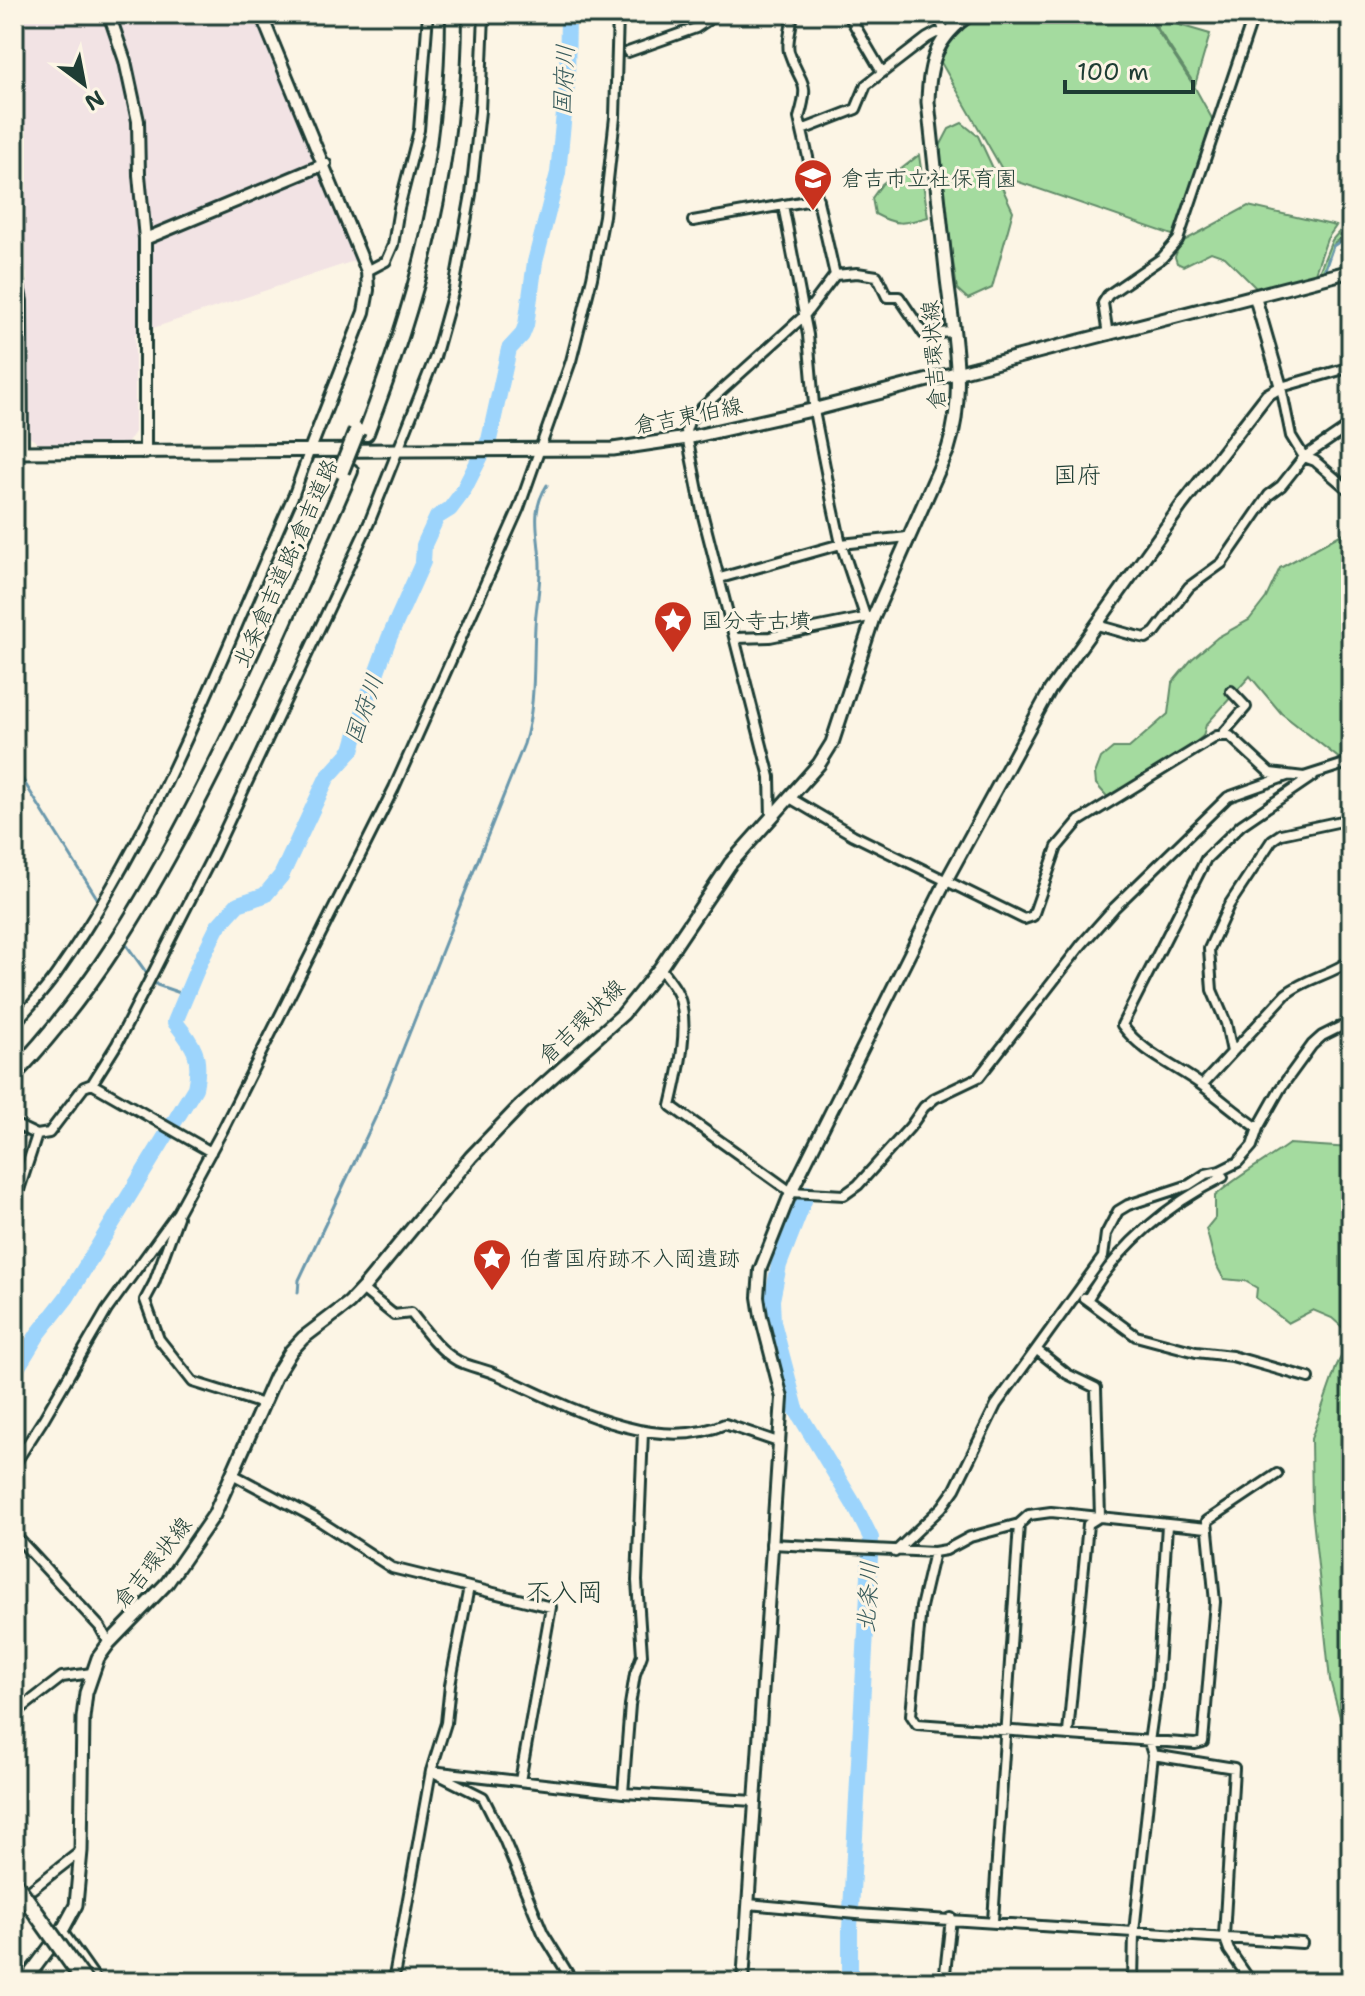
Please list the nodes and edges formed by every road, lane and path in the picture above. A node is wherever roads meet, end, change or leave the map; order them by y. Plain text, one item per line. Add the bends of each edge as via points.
1 (109, 14) edge
2 (261, 14) edge
3 (428, 14) edge
4 (446, 14) edge
5 (454, 14) edge
6 (484, 14) edge
7 (618, 14) edge
8 (717, 14) edge
9 (792, 14) edge
10 (848, 14) edge
11 (937, 14) edge
12 (970, 14) edge
13 (1254, 14) edge
14 (946, 34) junction
15 (628, 52) dead end
16 (882, 72) junction
17 (802, 130) junction
18 (325, 164) junction
19 (818, 199) junction
20 (783, 205) junction
21 (693, 221) dead end
22 (145, 239) junction
23 (14, 264) edge
24 (367, 271) junction
25 (1351, 271) edge
26 (835, 275) junction
27 (16, 276) edge
28 (1255, 297) junction
29 (804, 316) junction
30 (953, 332) junction
31 (1108, 335) junction
32 (1351, 367) edge
33 (18, 372) edge
34 (957, 372) junction
35 (1281, 387) junction
36 (816, 409) junction
37 (1351, 425) edge
38 (362, 432) junction
39 (687, 438) junction
40 (533, 450) junction
41 (399, 451) junction
42 (18, 452) edge
43 (309, 452) junction
44 (145, 453) junction
45 (1304, 457) junction
46 (345, 471) junction
47 (1351, 492) edge
48 (908, 537) junction
49 (841, 544) junction
50 (720, 578) junction
51 (869, 617) junction
52 (1097, 625) junction
53 (736, 638) junction
54 (1231, 691) dead end
55 (1221, 736) junction
56 (1351, 762) edge
57 (1316, 773) junction
58 (1287, 776) junction
59 (790, 798) junction
60 (771, 817) junction
61 (1351, 819) edge
62 (947, 879) junction
63 (1351, 960) edge
64 (660, 968) junction
65 (14, 1025) edge
66 (1351, 1027) edge
67 (1232, 1052) junction
68 (14, 1061) edge
69 (14, 1074) edge
70 (1202, 1085) junction
71 (96, 1086) junction
72 (14, 1124) edge
73 (1258, 1128) junction
74 (37, 1135) junction
75 (211, 1152) junction
76 (1223, 1177) dead end
77 (791, 1192) junction
78 (14, 1205) edge
79 (178, 1212) junction
80 (362, 1289) junction
81 (1077, 1294) junction
82 (1087, 1300) junction
83 (1037, 1350) junction
84 (1309, 1378) dead end
85 (263, 1404) junction
86 (643, 1432) junction
87 (778, 1442) junction
88 (14, 1465) edge
89 (1277, 1474) dead end
90 (234, 1475) junction
91 (1100, 1516) junction
92 (1019, 1524) junction
93 (1167, 1525) junction
94 (1207, 1528) junction
95 (14, 1534) edge
96 (771, 1544) junction
97 (895, 1552) junction
98 (934, 1552) junction
99 (469, 1587) junction
100 (109, 1643) junction
101 (92, 1673) junction
102 (14, 1714) edge
103 (1006, 1730) junction
104 (1068, 1733) junction
105 (1149, 1742) junction
106 (1153, 1755) junction
107 (431, 1771) junction
108 (520, 1781) junction
109 (623, 1793) junction
110 (754, 1801) junction
111 (81, 1851) junction
112 (14, 1882) edge
113 (14, 1900) edge
114 (748, 1904) junction
115 (951, 1918) junction
116 (993, 1921) junction
117 (62, 1931) junction
118 (1134, 1932) junction
119 (1224, 1936) junction
120 (1302, 1943) dead end
121 (24, 1982) edge
122 (73, 1982) edge
123 (85, 1982) edge
124 (98, 1982) edge
125 (393, 1982) edge
126 (573, 1982) edge
127 (743, 1982) edge
128 (944, 1982) edge
129 (1133, 1982) edge
130 (1251, 1982) edge

1 - 22 street via 138,121
2 - 18 street
3 - 24 street via 419,130 393,245 386,261
4 - 38 highway, 北条倉吉道路;倉吉道路 via 439,135 418,255
5 - 38 highway, 北条倉吉道路;倉吉道路 via 438,196 410,312
6 - 41 street via 480,111 463,244 435,357
7 - 40 street via 615,117 592,278 571,361
8 - 15 street via 696,28
9 - 17 street via 788,49 806,95 799,118
10 - 16 street
11 - 14 street
12 - 14 main road, 倉吉環状線
13 - 31 street via 1178,240 1162,258 1108,295 1103,303
14 - 16 street via 927,38
14 - 30 main road, 倉吉環状線 via 929,80 928,102
16 - 17 street via 866,85 856,109
17 - 19 street
18 - 22 street
18 - 24 street
19 - 20 street
19 - 26 street
20 - 21 street
20 - 29 street
22 - 44 street
23 - 27 street
24 - 43 street via 364,312
25 - 28 main road, 倉吉東伯線
26 - 29 street
26 - 30 street via 877,276 887,297 899,297 924,334
27 - 33 street via 21,301
28 - 31 main road, 倉吉東伯線
28 - 35 street
29 - 36 street
29 - 39 street via 689,421
30 - 34 main road, 倉吉環状線
31 - 34 main road, 倉吉東伯線
32 - 35 street
33 - 42 street
34 - 36 main road, 倉吉東伯線
34 - 48 main road, 倉吉環状線 via 957,423
35 - 45 street via 1291,436
35 - 52 street via 1267,395 1181,506
36 - 39 main road, 倉吉東伯線
36 - 49 street
37 - 45 street
38 - 46 highway, 北条倉吉道路;倉吉道路, bridge
39 - 40 main road, 倉吉東伯線 via 613,449
39 - 50 street
40 - 41 main road, 倉吉東伯線
40 - 75 street via 519,508 394,788
41 - 43 main road, 倉吉東伯線
41 - 71 street via 214,853
42 - 44 main road, 倉吉東伯線
43 - 44 main road, 倉吉東伯線
43 - 65 street via 184,750 134,850 55,976
45 - 47 street
45 - 52 street via 1269,495 1222,563 1189,587 1155,632 1146,638
46 - 68 highway, 北条倉吉道路;倉吉道路 via 223,733 164,845 98,957
46 - 69 highway, 北条倉吉道路;倉吉道路 via 267,661 165,864 106,962
48 - 49 street
48 - 51 main road, 倉吉環状線
49 - 50 street
49 - 51 street
50 - 53 street
51 - 53 street via 770,637
51 - 59 main road, 倉吉環状線 via 832,743
52 - 62 street via 1050,690
53 - 60 street via 770,777
54 - 55 street via 1246,707
55 - 58 street via 1230,736 1270,773
55 - 62 street via 1079,821 1057,847 1033,916 1024,919
56 - 57 street
57 - 58 street
57 - 70 street via 1241,825 1206,859 1122,1025 1144,1047
58 - 77 street via 1228,797 1114,908 979,1077 924,1107 858,1185 844,1195
59 - 60 main road, 倉吉環状線
59 - 62 street
60 - 64 main road, 倉吉環状線 via 730,864
61 - 67 street via 1272,840 1220,920 1209,949 1210,976
62 - 77 street
63 - 67 street via 1298,984
64 - 77 street via 683,1011 671,1106
64 - 80 main road, 倉吉環状線 via 623,1014 471,1157
66 - 73 street via 1340,1027 1312,1045
67 - 70 street
70 - 73 street
71 - 74 street via 84,1087 49,1133
71 - 75 street
72 - 74 street
73 - 81 street via 1238,1162 1118,1211 1106,1234 1103,1257
74 - 78 street
75 - 79 street
76 - 82 street via 1155,1221 1116,1259
77 - 87 street via 760,1270 758,1297 782,1398
79 - 85 street via 145,1300 154,1328 193,1382
79 - 88 street via 107,1310
80 - 85 main road, 倉吉環状線 via 291,1351
80 - 86 street via 394,1315 411,1313 458,1361
81 - 82 street
81 - 83 street
82 - 84 street via 1136,1336
83 - 91 street via 1096,1388
83 - 97 street via 996,1405 955,1489
85 - 90 main road, 倉吉環状線
86 - 87 street via 706,1433 725,1424
86 - 109 street via 637,1581 642,1655 630,1705
87 - 96 street
89 - 94 street via 1207,1521
90 - 99 street via 315,1518 392,1568
90 - 100 main road, 倉吉環状線 via 190,1553
91 - 92 street via 1051,1512 1029,1515
91 - 93 street
91 - 104 street via 1088,1524
92 - 98 street
92 - 103 street
93 - 94 street
93 - 105 street
94 - 105 street via 1215,1602 1203,1742
95 - 100 street
96 - 97 street
96 - 110 street
97 - 98 street
98 - 103 street via 921,1607 913,1721
99 - 107 street via 446,1723
99 - 108 street via 551,1607
100 - 101 main road, 倉吉環状線
101 - 102 street via 62,1677
101 - 111 main road, 倉吉環状線 via 83,1718
103 - 104 street
103 - 116 street
104 - 105 street
105 - 106 street
106 - 118 street
106 - 119 street via 1234,1768
107 - 108 street
107 - 125 street
107 - 126 street via 483,1797 543,1933
108 - 109 street
109 - 110 street
110 - 114 street
111 - 113 street
111 - 117 main road, 倉吉環状線 via 76,1905
112 - 123 highway, bridge
113 - 122 highway
114 - 115 street
114 - 127 street
115 - 116 street
115 - 128 street
116 - 118 street
117 - 121 main road, 倉吉環状線
117 - 124 street
118 - 119 street
118 - 129 street
119 - 120 street
119 - 130 street

